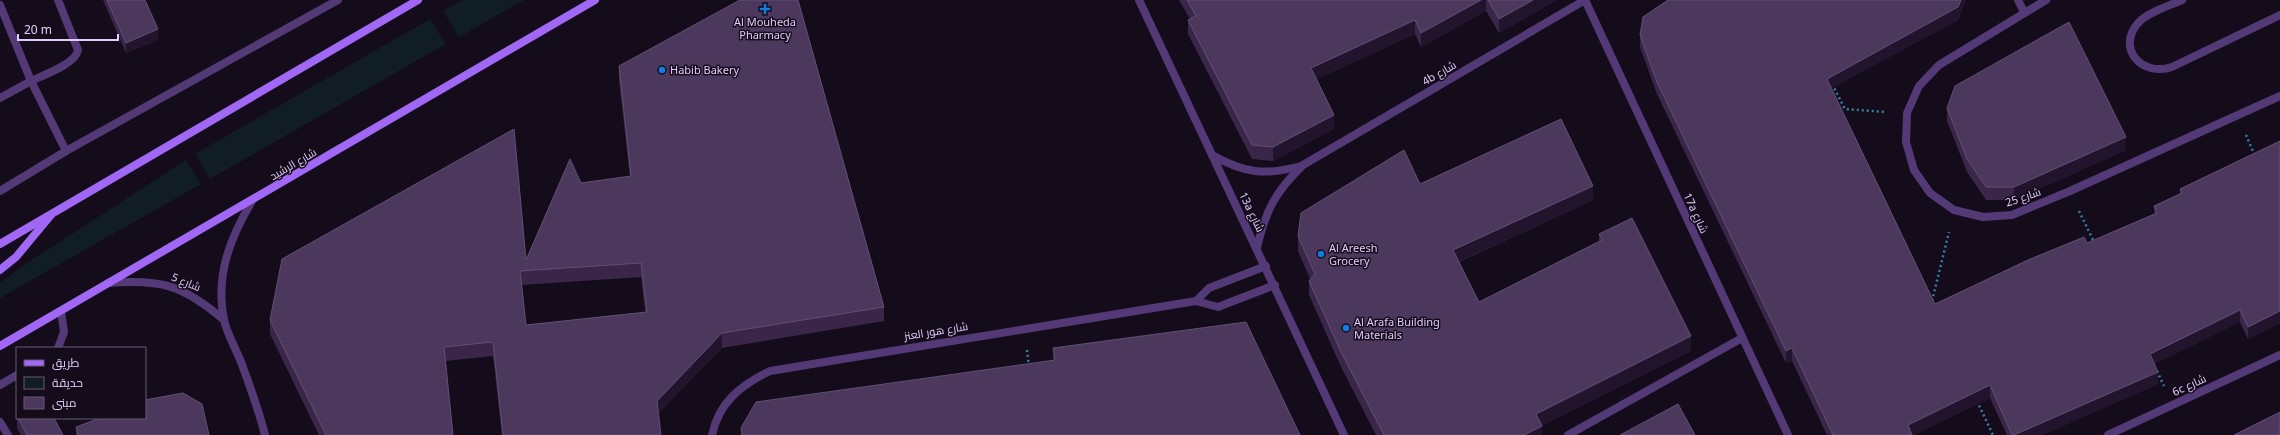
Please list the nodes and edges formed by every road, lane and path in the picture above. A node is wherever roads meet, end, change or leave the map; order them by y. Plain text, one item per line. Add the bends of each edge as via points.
1 (58, 0) edge
2 (338, 0) edge
3 (418, 0) edge
4 (595, 0) edge
5 (1139, 0) edge
6 (1585, 0) edge
7 (2018, 0) edge
8 (2046, 0) edge
9 (2182, 0) edge
10 (0, 5) edge
11 (2024, 12) junction
12 (2280, 15) edge
13 (31, 81) junction
14 (1831, 82) edge
15 (2280, 96) edge
16 (0, 98) edge
17 (1907, 113) junction
18 (2237, 116) junction
19 (66, 151) junction
20 (1212, 155) junction
21 (2257, 159) edge
22 (1303, 165) junction
23 (0, 191) edge
24 (2070, 191) junction
25 (252, 201) junction
26 (55, 210) junction
27 (1954, 210) junction
28 (0, 244) edge
29 (1257, 248) junction
30 (2097, 248) edge
31 (1266, 266) junction
32 (0, 270) edge
33 (108, 283) junction
34 (1275, 285) junction
35 (1196, 301) junction
36 (1931, 304) edge
37 (61, 311) junction
38 (224, 320) junction
39 (1024, 328) junction
40 (1742, 338) junction
41 (0, 346) edge
42 (58, 347) edge
43 (2280, 355) edge
44 (2156, 369) edge
45 (1030, 374) edge
46 (16, 376) edge
47 (0, 385) edge
48 (1974, 394) edge
49 (2173, 404) junction
50 (0, 422) edge
51 (8, 435) edge
52 (265, 435) edge
53 (712, 435) edge
54 (1344, 435) edge
55 (1568, 435) edge
56 (1788, 435) edge
57 (1993, 435) edge
58 (2108, 435) edge

1 - 13 street via 78,55
2 - 19 street
3 - 26 main road
4 - 25 main road, شارع الرشيد
5 - 20 street, 13a شارع
6 - 22 street, 4b شارع
6 - 40 street, 17a شارع
7 - 11 street
8 - 11 street, شارع 25
9 - 12 street via 2140,21 2134,28 2130,48 2142,65 2151,69 2167,68
10 - 13 street
11 - 17 street, شارع 25 via 1939,65 1919,86
13 - 16 street
13 - 19 street
14 - 17 path via 1845,110
15 - 18 street, شارع 25
17 - 27 street, شارع 25 via 1906,142 1914,170 1930,193
18 - 21 path
18 - 24 street, شارع 25
19 - 23 street
20 - 22 street, 4b شارع via 1233,167 1256,172 1280,172
20 - 29 street, 13a شارع
22 - 29 street, 4b شارع via 1285,182 1271,202 1262,224
24 - 27 street, شارع 25 via 2012,215 1983,217
24 - 30 path
25 - 33 main road, شارع الرشيد
25 - 38 street, شارع 5 via 236,228 225,258 221,289
26 - 28 main road
26 - 32 main road via 16,257
27 - 36 path
29 - 31 street, 13a شارع
31 - 34 street, 13a شارع
31 - 35 street via 1209,288
33 - 37 main road, شارع الرشيد
33 - 38 street, شارع 5 via 139,281 171,286 200,300
34 - 35 street, شارع هور العنز via 1218,307
34 - 54 street, 13a شارع
35 - 39 street, شارع هور العنز
37 - 41 main road, شارع الرشيد
37 - 42 street via 64,332
38 - 52 street, شارع 5 via 246,375
39 - 45 path
39 - 53 street, شارع هور العنز via 770,371 746,383 727,401 714,425
40 - 55 street
40 - 56 street, 17a شارع
43 - 49 street, 6c شارع
44 - 49 path
46 - 47 street
48 - 57 path
49 - 58 street, 6c شارع
50 - 51 street

